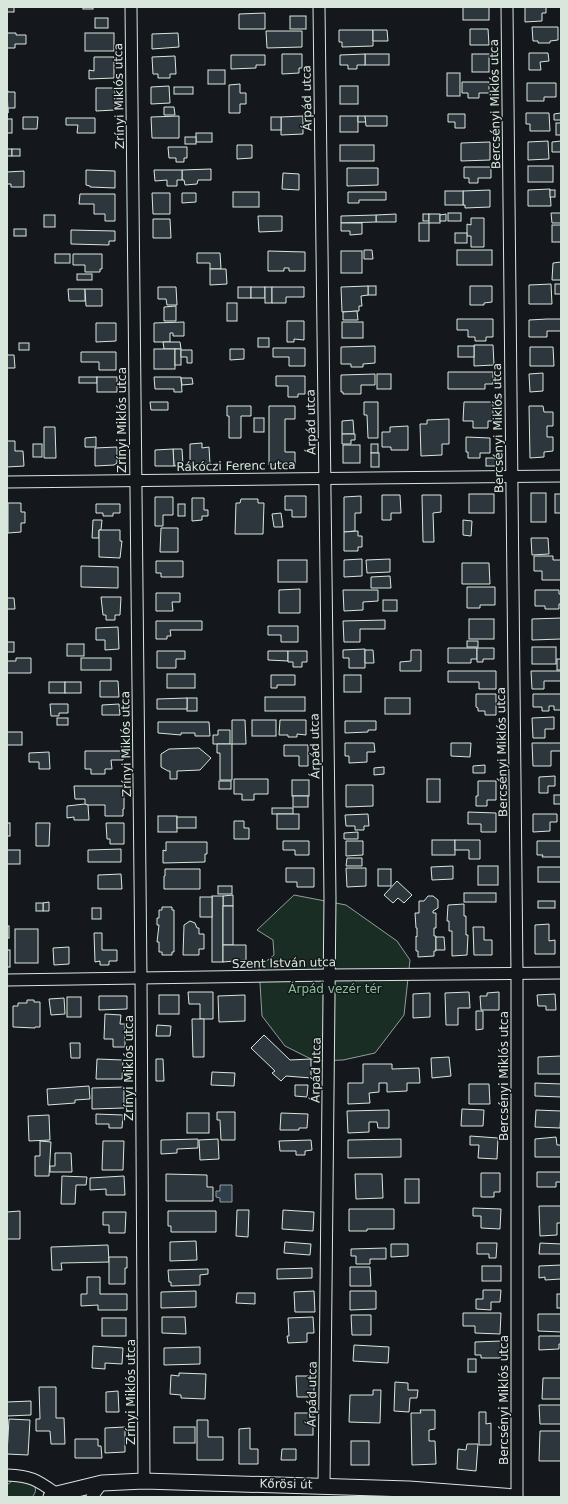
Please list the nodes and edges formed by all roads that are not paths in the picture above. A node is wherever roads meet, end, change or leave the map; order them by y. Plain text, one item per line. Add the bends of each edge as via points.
1 (131, 7) edge
2 (319, 7) edge
3 (507, 7) edge
4 (512, 476) junction
5 (561, 476) edge
6 (324, 478) junction
7 (136, 480) junction
8 (7, 482) edge
9 (517, 974) junction
10 (561, 974) edge
11 (330, 975) junction
12 (141, 978) junction
13 (7, 980) edge
14 (7, 1475) edge
15 (144, 1481) junction
16 (102, 1483) junction
17 (324, 1485) junction
18 (56, 1496) edge
19 (92, 1497) edge
20 (516, 1497) edge

1 - 7 street, Zrínyi Miklós utca
2 - 6 street, Árpád utca
3 - 4 street, Bercsényi Miklós utca
4 - 5 street, Rákóczi Ferenc utca
4 - 6 street, Rákóczi Ferenc utca
4 - 9 street, Bercsényi Miklós utca
6 - 7 street, Rákóczi Ferenc utca
6 - 11 street, Árpád utca
7 - 8 street, Rákóczi Ferenc utca
7 - 12 street, Zrínyi Miklós utca
9 - 10 street, Szent István utca
9 - 11 street, Szent István utca
9 - 20 street, Bercsényi Miklós utca
11 - 12 street, Szent István utca
11 - 17 street, Árpád utca
12 - 13 street, Szent István utca
12 - 15 street, Zrínyi Miklós utca
14 - 18 street, Kőrösi út via 35,1479
15 - 16 main road, Kőrösi út
15 - 17 main road, Kőrösi út
16 - 18 main road, Kőrösi út
16 - 19 street
17 - 20 main road, Kőrösi út via 409,1488

